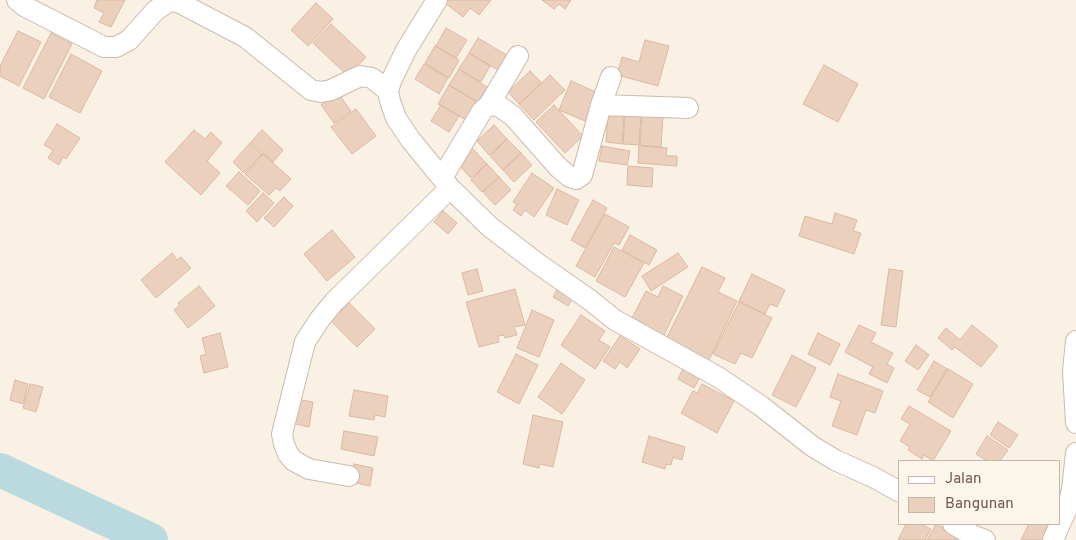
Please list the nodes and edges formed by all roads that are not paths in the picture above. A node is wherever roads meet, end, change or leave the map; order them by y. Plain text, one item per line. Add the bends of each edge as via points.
1 (17, 0) edge
2 (437, 0) edge
3 (518, 56) dead end
4 (612, 77) dead end
5 (388, 91) junction
6 (489, 104) junction
7 (601, 105) junction
8 (688, 108) dead end
9 (446, 183) junction
10 (1076, 341) edge
11 (1074, 370) edge
12 (1076, 423) edge
13 (1076, 453) edge
14 (349, 476) dead end
15 (898, 491) edge
16 (1061, 522) edge
17 (954, 525) edge
18 (1060, 525) edge
19 (984, 540) edge
20 (1053, 540) edge

1 - 5 street via 104,47 116,47 129,40 154,11 169,1 178,2 245,37 311,90 331,90 360,76 372,78
2 - 5 street via 406,50
3 - 6 street
4 - 7 street
5 - 9 street via 396,118
6 - 7 street via 499,106 513,116 558,168 576,178 582,175
6 - 9 street via 482,111
7 - 8 street
9 - 14 street via 334,302 306,342 282,434 284,444 294,462 309,469
9 - 15 street via 490,227 615,320 718,378 820,451
10 - 11 street
11 - 12 street
13 - 16 street via 1072,490
17 - 19 street
18 - 20 street

